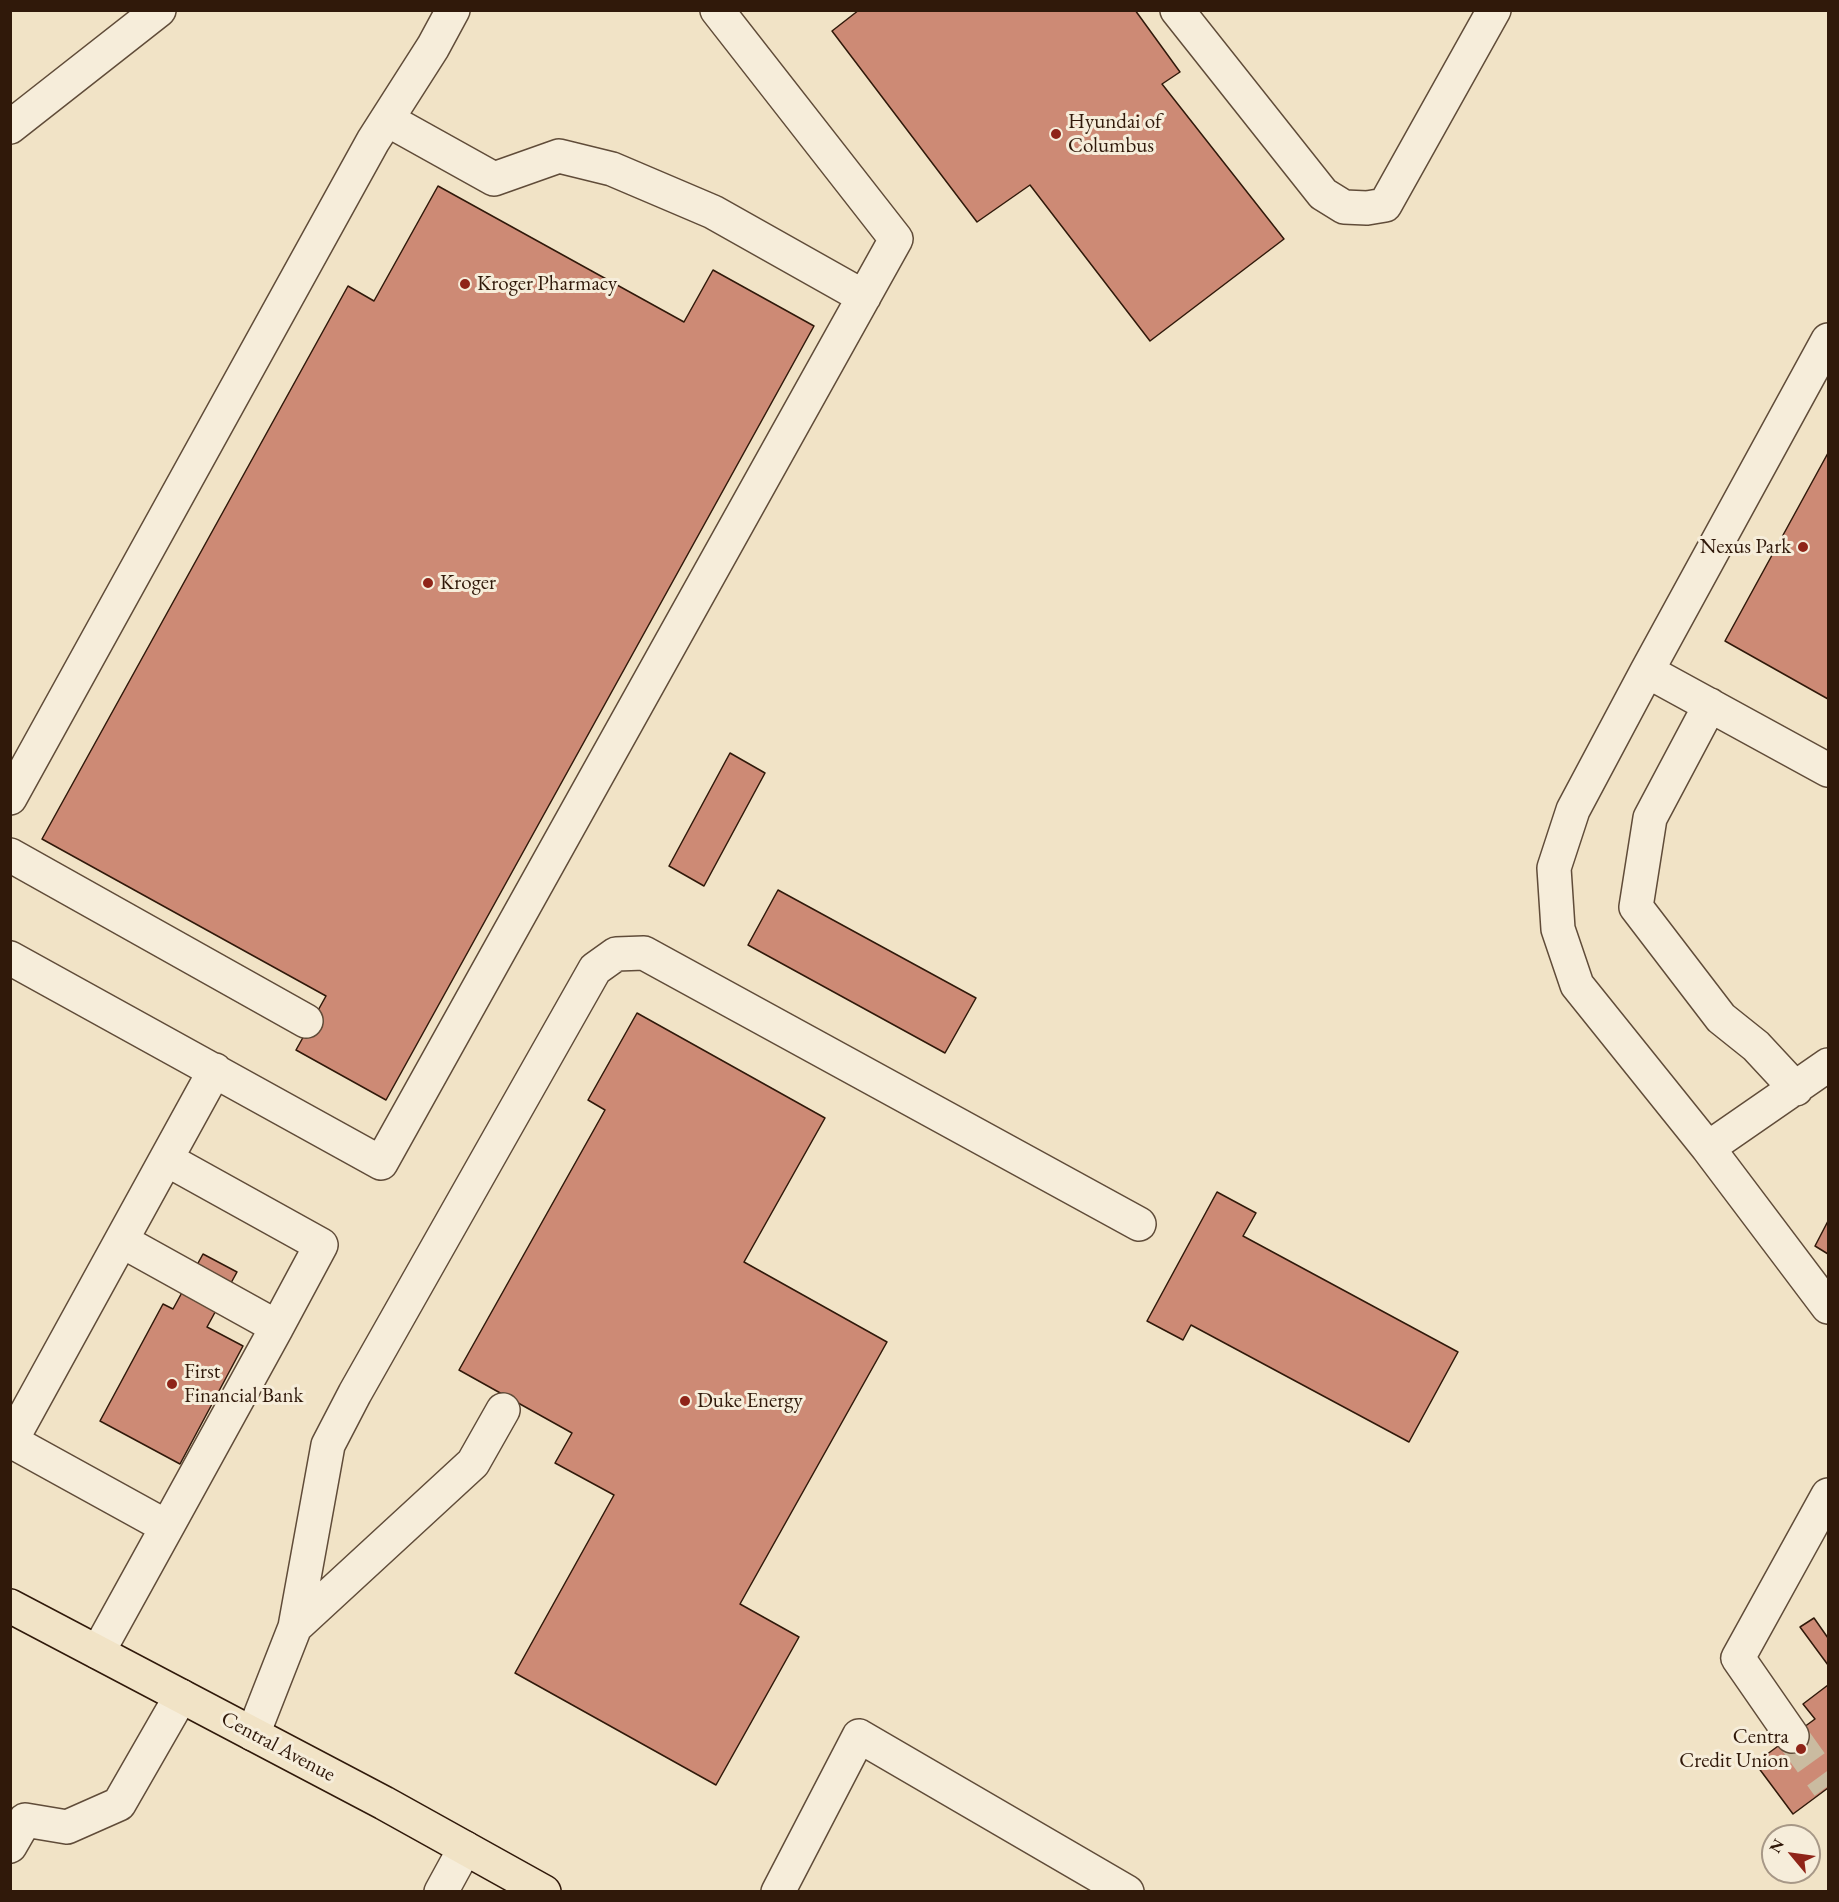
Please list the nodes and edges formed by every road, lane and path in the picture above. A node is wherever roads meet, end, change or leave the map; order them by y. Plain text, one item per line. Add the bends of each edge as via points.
1 (159, 10) edge
2 (453, 10) edge
3 (717, 10) edge
4 (1177, 10) edge
5 (1494, 10) edge
6 (388, 120) junction
7 (10, 127) edge
8 (864, 297) junction
9 (1828, 340) edge
10 (1647, 671) junction
11 (1710, 705) junction
12 (1828, 770) edge
13 (10, 798) edge
14 (10, 855) edge
15 (10, 958) edge
16 (306, 1021) dead end
17 (1828, 1065) edge
18 (215, 1070) junction
19 (1796, 1089) junction
20 (1708, 1148) junction
21 (166, 1159) junction
22 (1139, 1224) dead end
23 (122, 1241) junction
24 (1828, 1307) edge
25 (277, 1327) junction
26 (503, 1410) dead end
27 (1828, 1495) edge
28 (167, 1527) junction
29 (10, 1606) edge
30 (295, 1627) junction
31 (98, 1652) junction
32 (181, 1696) junction
33 (253, 1734) junction
34 (1792, 1736) tunnel mouth
35 (15, 1826) edge
36 (465, 1848) junction
37 (441, 1892) edge
38 (544, 1892) edge
39 (778, 1892) edge
40 (1127, 1892) edge

1 - 7 lane
2 - 6 lane
3 - 8 lane via 896,239
4 - 5 lane via 1323,194 1344,207 1366,208 1385,205
6 - 8 lane via 494,179 559,156 612,169 713,212
6 - 13 lane via 351,179
8 - 18 lane via 381,1163
9 - 10 lane
10 - 11 lane
10 - 20 lane via 1573,810 1554,868 1558,928 1577,986
11 - 12 lane
11 - 19 lane via 1650,818 1636,907 1721,1018 1756,1046
14 - 16 lane
15 - 18 lane
17 - 19 lane
18 - 21 lane
19 - 20 lane
20 - 24 lane
21 - 23 lane
21 - 25 lane via 321,1245
22 - 30 lane via 644,953 616,954 590,977 328,1445
23 - 25 lane
23 - 28 lane via 11,1441
25 - 28 lane
26 - 30 lane via 473,1463
27 - 34 lane via 1738,1658
28 - 31 lane
29 - 31 main road, Central Avenue
30 - 33 lane
31 - 32 main road, Central Avenue
32 - 33 main road, Central Avenue
32 - 35 lane via 119,1804 67,1827
33 - 36 main road, Central Avenue
36 - 37 lane
36 - 38 main road, Central Avenue
39 - 40 lane via 859,1736

